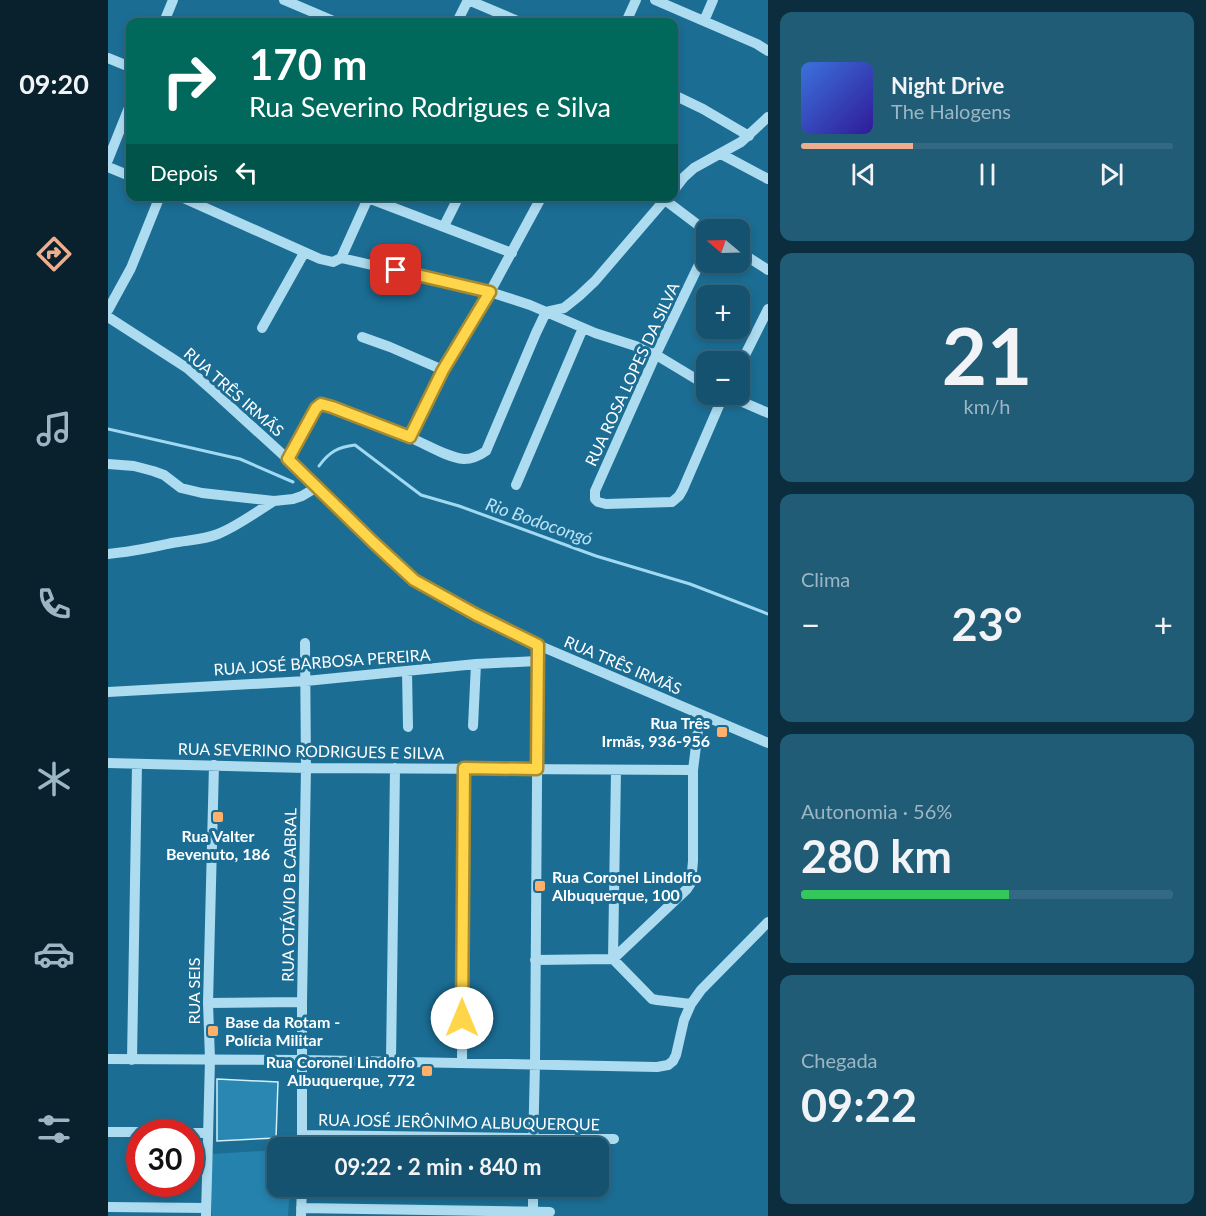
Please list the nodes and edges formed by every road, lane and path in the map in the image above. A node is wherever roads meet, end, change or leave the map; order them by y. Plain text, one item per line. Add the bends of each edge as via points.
1 (173, 0) edge
2 (284, 0) edge
3 (468, 0) edge
4 (636, 0) edge
5 (655, 0) edge
6 (713, 0) edge
7 (166, 18) edge
8 (327, 18) edge
9 (459, 18) edge
10 (511, 18) edge
11 (628, 18) edge
12 (704, 21) junction
13 (768, 51) edge
14 (108, 58) edge
15 (126, 65) edge
16 (678, 97) edge
17 (126, 115) edge
18 (768, 117) edge
19 (749, 136) junction
20 (721, 154) junction
21 (108, 160) edge
22 (108, 167) edge
23 (126, 174) edge
24 (768, 179) edge
25 (678, 185) edge
26 (158, 201) edge
27 (190, 201) edge
28 (365, 201) edge
29 (378, 201) edge
30 (456, 201) edge
31 (539, 201) edge
32 (662, 201) edge
33 (669, 201) edge
34 (696, 223) edge
35 (444, 226) junction
36 (304, 253) junction
37 (512, 253) junction
38 (341, 258) junction
39 (750, 258) edge
40 (768, 270) edge
41 (696, 271) edge
42 (490, 292) junction
43 (768, 309) edge
44 (108, 310) edge
45 (546, 312) junction
46 (108, 317) edge
47 (262, 328) dead end
48 (583, 328) junction
49 (362, 337) dead end
50 (747, 351) edge
51 (656, 354) junction
52 (443, 370) junction
53 (696, 379) edge
54 (720, 405) edge
55 (748, 405) edge
56 (768, 413) edge
57 (410, 437) junction
58 (288, 459) junction
59 (108, 464) edge
60 (316, 485) junction
61 (516, 485) dead end
62 (274, 501) junction
63 (108, 554) edge
64 (305, 643) dead end
65 (538, 645) junction
66 (537, 661) junction
67 (476, 664) junction
68 (407, 671) junction
69 (306, 681) junction
70 (108, 692) edge
71 (700, 714) junction
72 (473, 726) dead end
73 (408, 727) dead end
74 (768, 743) edge
75 (108, 764) edge
76 (137, 764) junction
77 (214, 765) junction
78 (306, 768) junction
79 (395, 768) junction
80 (464, 768) junction
81 (537, 769) junction
82 (616, 770) junction
83 (693, 770) junction
84 (768, 922) edge
85 (613, 959) junction
86 (536, 960) junction
87 (302, 1002) junction
88 (208, 1003) junction
89 (691, 1004) junction
90 (108, 1059) edge
91 (210, 1059) junction
92 (132, 1060) junction
93 (302, 1060) junction
94 (391, 1061) junction
95 (462, 1063) junction
96 (535, 1064) junction
97 (108, 1132) edge
98 (126, 1132) edge
99 (207, 1133) joint
100 (302, 1135) joint
101 (360, 1137) edge
102 (533, 1137) edge
103 (609, 1139) edge
104 (614, 1139) dead end
105 (302, 1197) edge
106 (533, 1197) edge
107 (108, 1207) edge
108 (206, 1212) edge
109 (301, 1212) edge
110 (532, 1212) junction
111 (550, 1212) dead end

1 - 7 street
2 - 8 street
3 - 9 street
3 - 10 street
4 - 11 street
5 - 12 street
6 - 12 street
12 - 13 street
14 - 15 street
16 - 19 street
17 - 21 street
18 - 19 street
19 - 20 street
20 - 24 street
20 - 25 street via 694,168
22 - 23 street
26 - 44 street via 131,268
27 - 36 street
28 - 38 street
29 - 35 street
30 - 35 street
31 - 37 street
32 - 45 street via 595,281 564,308
33 - 34 street
35 - 37 street
36 - 38 street via 329,262
36 - 47 street
37 - 42 street
38 - 42 street
39 - 40 street
41 - 51 street, RUA ROSA LOPES DA SILVA
42 - 45 street
42 - 52 street
43 - 50 street
45 - 48 street
45 - 57 street via 486,451 462,459
46 - 58 street, RUA TRÊS IRMÃS via 187,368
48 - 51 street
48 - 61 street
49 - 52 street
51 - 53 street
51 - 54 street, RUA ROSA LOPES DA SILVA via 595,491 595,499 606,504 676,500
52 - 57 street
55 - 56 street
57 - 58 street via 321,404
58 - 60 street, RUA TRÊS IRMÃS
59 - 62 street via 153,471 191,492
60 - 62 street via 302,496
60 - 65 street, RUA TRÊS IRMÃS via 414,580
62 - 63 street via 230,529 203,539
64 - 69 street, RUA OTÁVIO B CABRAL
65 - 66 street
65 - 71 street, RUA TRÊS IRMÃS
66 - 67 street, RUA JOSÉ BARBOSA PEREIRA
66 - 81 street
67 - 68 street, RUA JOSÉ BARBOSA PEREIRA
67 - 72 street
68 - 69 street, RUA JOSÉ BARBOSA PEREIRA
68 - 73 street
69 - 70 street, RUA JOSÉ BARBOSA PEREIRA
69 - 78 street, RUA OTÁVIO B CABRAL
71 - 74 street, RUA TRÊS IRMÃS
71 - 83 street
75 - 76 street, RUA SEVERINO RODRIGUES E SILVA
76 - 77 street, RUA SEVERINO RODRIGUES E SILVA
76 - 92 street
77 - 78 street, RUA SEVERINO RODRIGUES E SILVA
77 - 88 street, RUA SEIS
78 - 79 street, RUA SEVERINO RODRIGUES E SILVA
78 - 87 street, RUA OTÁVIO B CABRAL
79 - 80 street, RUA SEVERINO RODRIGUES E SILVA
79 - 94 street
80 - 81 street, RUA SEVERINO RODRIGUES E SILVA
80 - 95 street
81 - 82 street, RUA SEVERINO RODRIGUES E SILVA
81 - 86 street
82 - 83 street, RUA SEVERINO RODRIGUES E SILVA
82 - 85 street
83 - 85 street via 691,883
84 - 89 street
85 - 86 street
85 - 89 street via 651,999
86 - 96 street
87 - 88 street
87 - 93 street, RUA OTÁVIO B CABRAL
88 - 91 street, RUA SEIS
89 - 96 street via 676,1055 668,1065
90 - 92 street
91 - 92 street
91 - 93 street
91 - 99 street, RUA SEIS
93 - 94 street
93 - 100 street, RUA OTÁVIO B CABRAL
94 - 95 street
95 - 96 street
96 - 102 street
97 - 98 street
99 - 108 street, RUA SEIS
100 - 101 street, RUA JOSÉ JERÔNIMO ALBUQUERQUE
103 - 104 street, RUA JOSÉ JERÔNIMO ALBUQUERQUE
105 - 109 street
106 - 110 street
107 - 108 street
109 - 110 street
110 - 111 street

